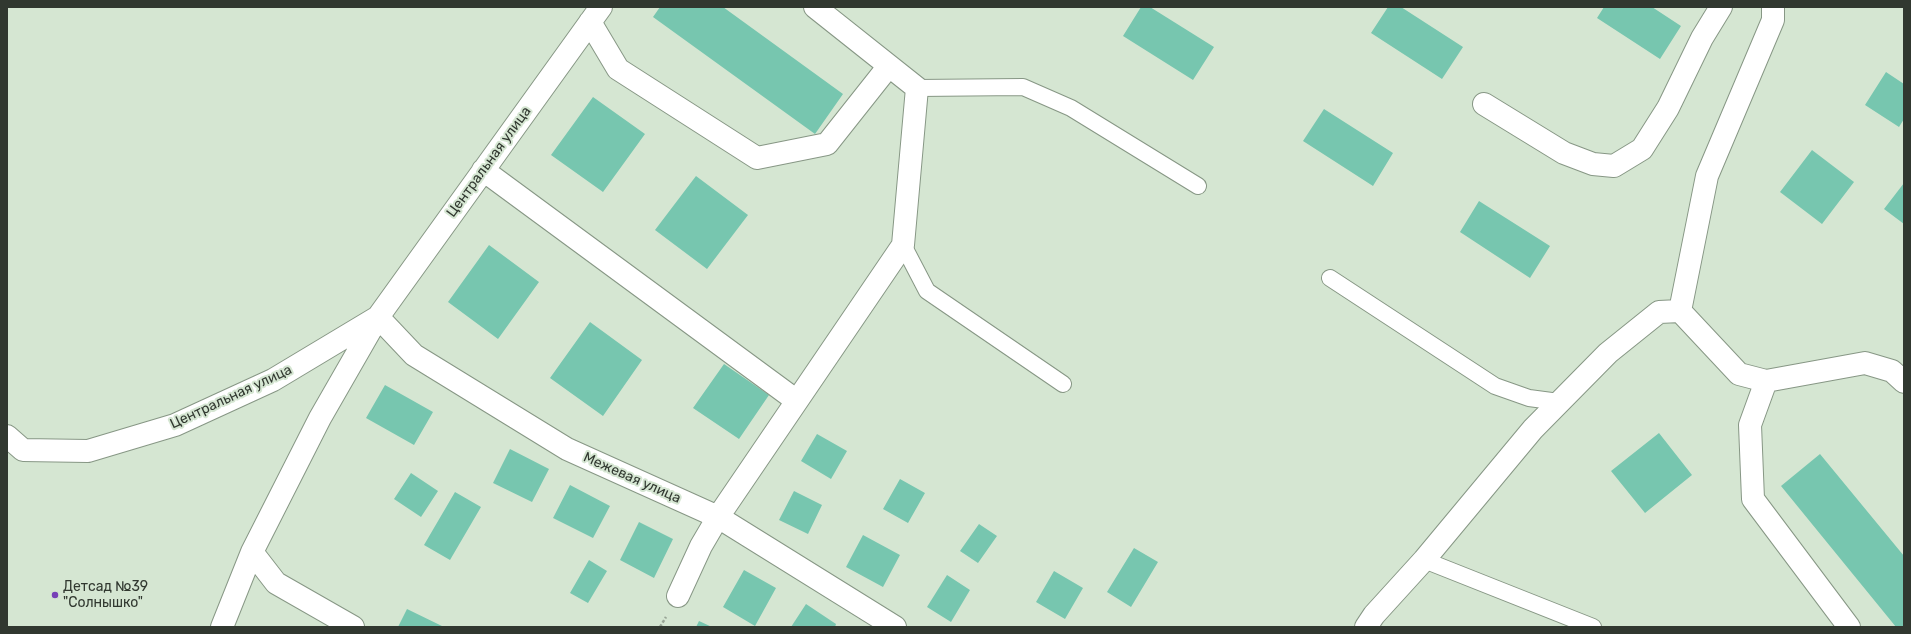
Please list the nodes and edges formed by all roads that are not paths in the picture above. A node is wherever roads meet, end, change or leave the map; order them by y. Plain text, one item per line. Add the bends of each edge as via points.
1 (815, 7) edge
2 (1721, 7) edge
3 (1772, 7) edge
4 (596, 15) edge
5 (888, 67) junction
6 (917, 88) junction
7 (1484, 104) dead end
8 (483, 170) junction
9 (1198, 186) dead end
10 (903, 245) junction
11 (1330, 278) dead end
12 (1680, 311) junction
13 (378, 317) junction
14 (1766, 381) junction
15 (1904, 382) edge
16 (1063, 384) dead end
17 (797, 401) junction
18 (1560, 402) junction
19 (7, 436) edge
20 (718, 517) junction
21 (252, 552) junction
22 (1424, 560) junction
23 (678, 596) dead end
24 (222, 627) edge
25 (353, 627) edge
26 (895, 627) edge
27 (1366, 627) edge
28 (1592, 627) edge
29 (1850, 627) edge

1 - 5 street
2 - 7 street via 1702,38 1668,108 1642,149 1614,166 1593,164 1564,153
3 - 12 street via 1773,20 1707,176
4 - 5 street via 618,69 756,158 827,144
4 - 8 street, Центральная улица
5 - 6 street
6 - 9 lane via 1023,87 1071,108
6 - 10 street
8 - 13 street, Центральная улица
8 - 17 street
10 - 16 lane via 927,291
10 - 17 street
11 - 18 lane via 1495,386 1529,398
12 - 14 street via 1740,374
12 - 18 street via 1659,312 1608,353
13 - 19 street, Центральная улица via 273,380 175,425 88,451 23,450
13 - 20 street, Межевая улица via 414,356 567,449
13 - 21 street, Центральная улица via 320,418
14 - 15 street via 1865,362 1892,371
14 - 29 street via 1750,425 1753,499
17 - 20 street
18 - 22 street via 1533,429
20 - 23 street via 701,546
20 - 26 street, Межевая улица
21 - 24 street, Центральная улица
21 - 25 street via 276,583
22 - 27 street
22 - 28 lane

